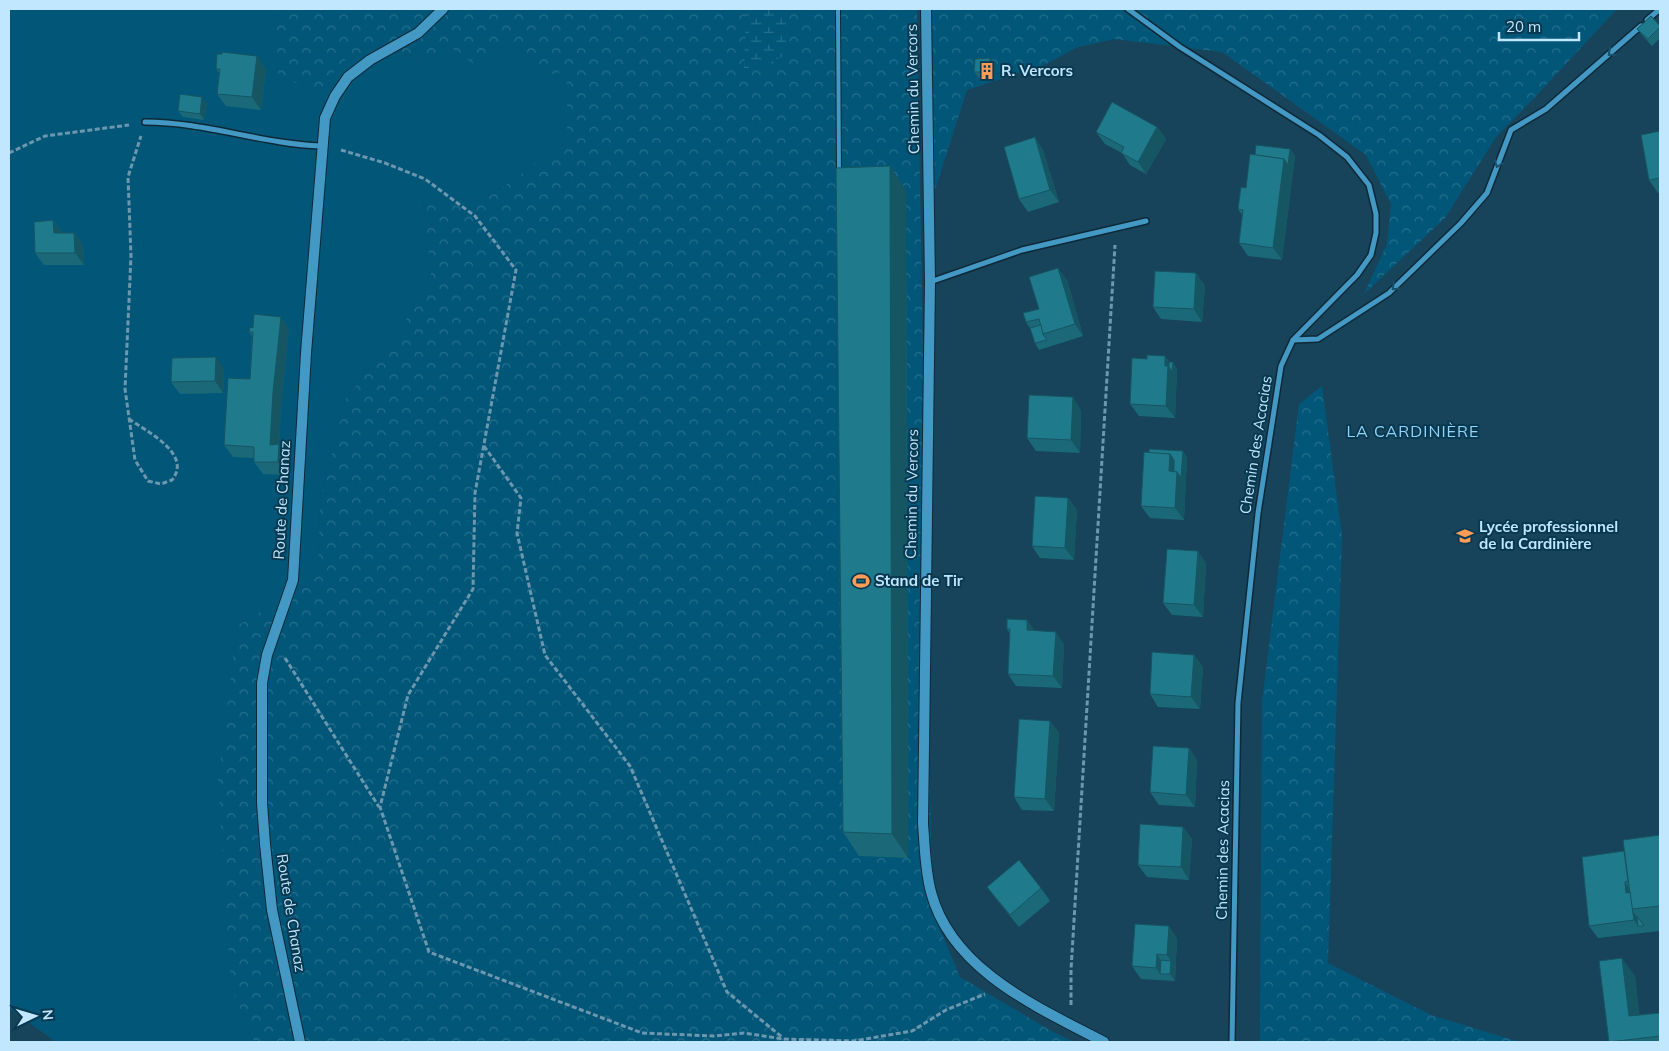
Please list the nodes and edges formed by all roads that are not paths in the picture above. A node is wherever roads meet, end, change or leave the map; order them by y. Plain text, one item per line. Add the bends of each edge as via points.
1 (443, 9) edge
2 (838, 9) edge
3 (926, 9) edge
4 (1128, 9) edge
5 (1660, 9) edge
6 (145, 122) road end
7 (321, 146) junction
8 (839, 177) edge
9 (1146, 221) dead end
10 (930, 282) junction
11 (1293, 340) junction
12 (300, 1042) edge
13 (1104, 1042) edge
14 (1232, 1042) edge

1 - 7 street, Route de Chanaz via 418,33 370,60 348,77 325,118
2 - 8 lane
3 - 10 street, Chemin du Vercors
4 - 11 street, Chemin des Acacias via 1319,135 1347,158 1369,186 1376,214 1371,255 1357,276
5 -> 11 street via 1546,109 1511,130 1487,193 1389,293 1318,339
6 - 7 street via 170,122 295,145
7 - 12 street, Route de Chanaz via 293,580 262,683 265,844 272,910
9 - 10 street via 1022,250
10 - 13 street, Chemin du Vercors via 923,824 931,893 939,916 962,951 1003,986
11 - 14 street, Chemin des Acacias via 1281,366 1258,512 1238,703

